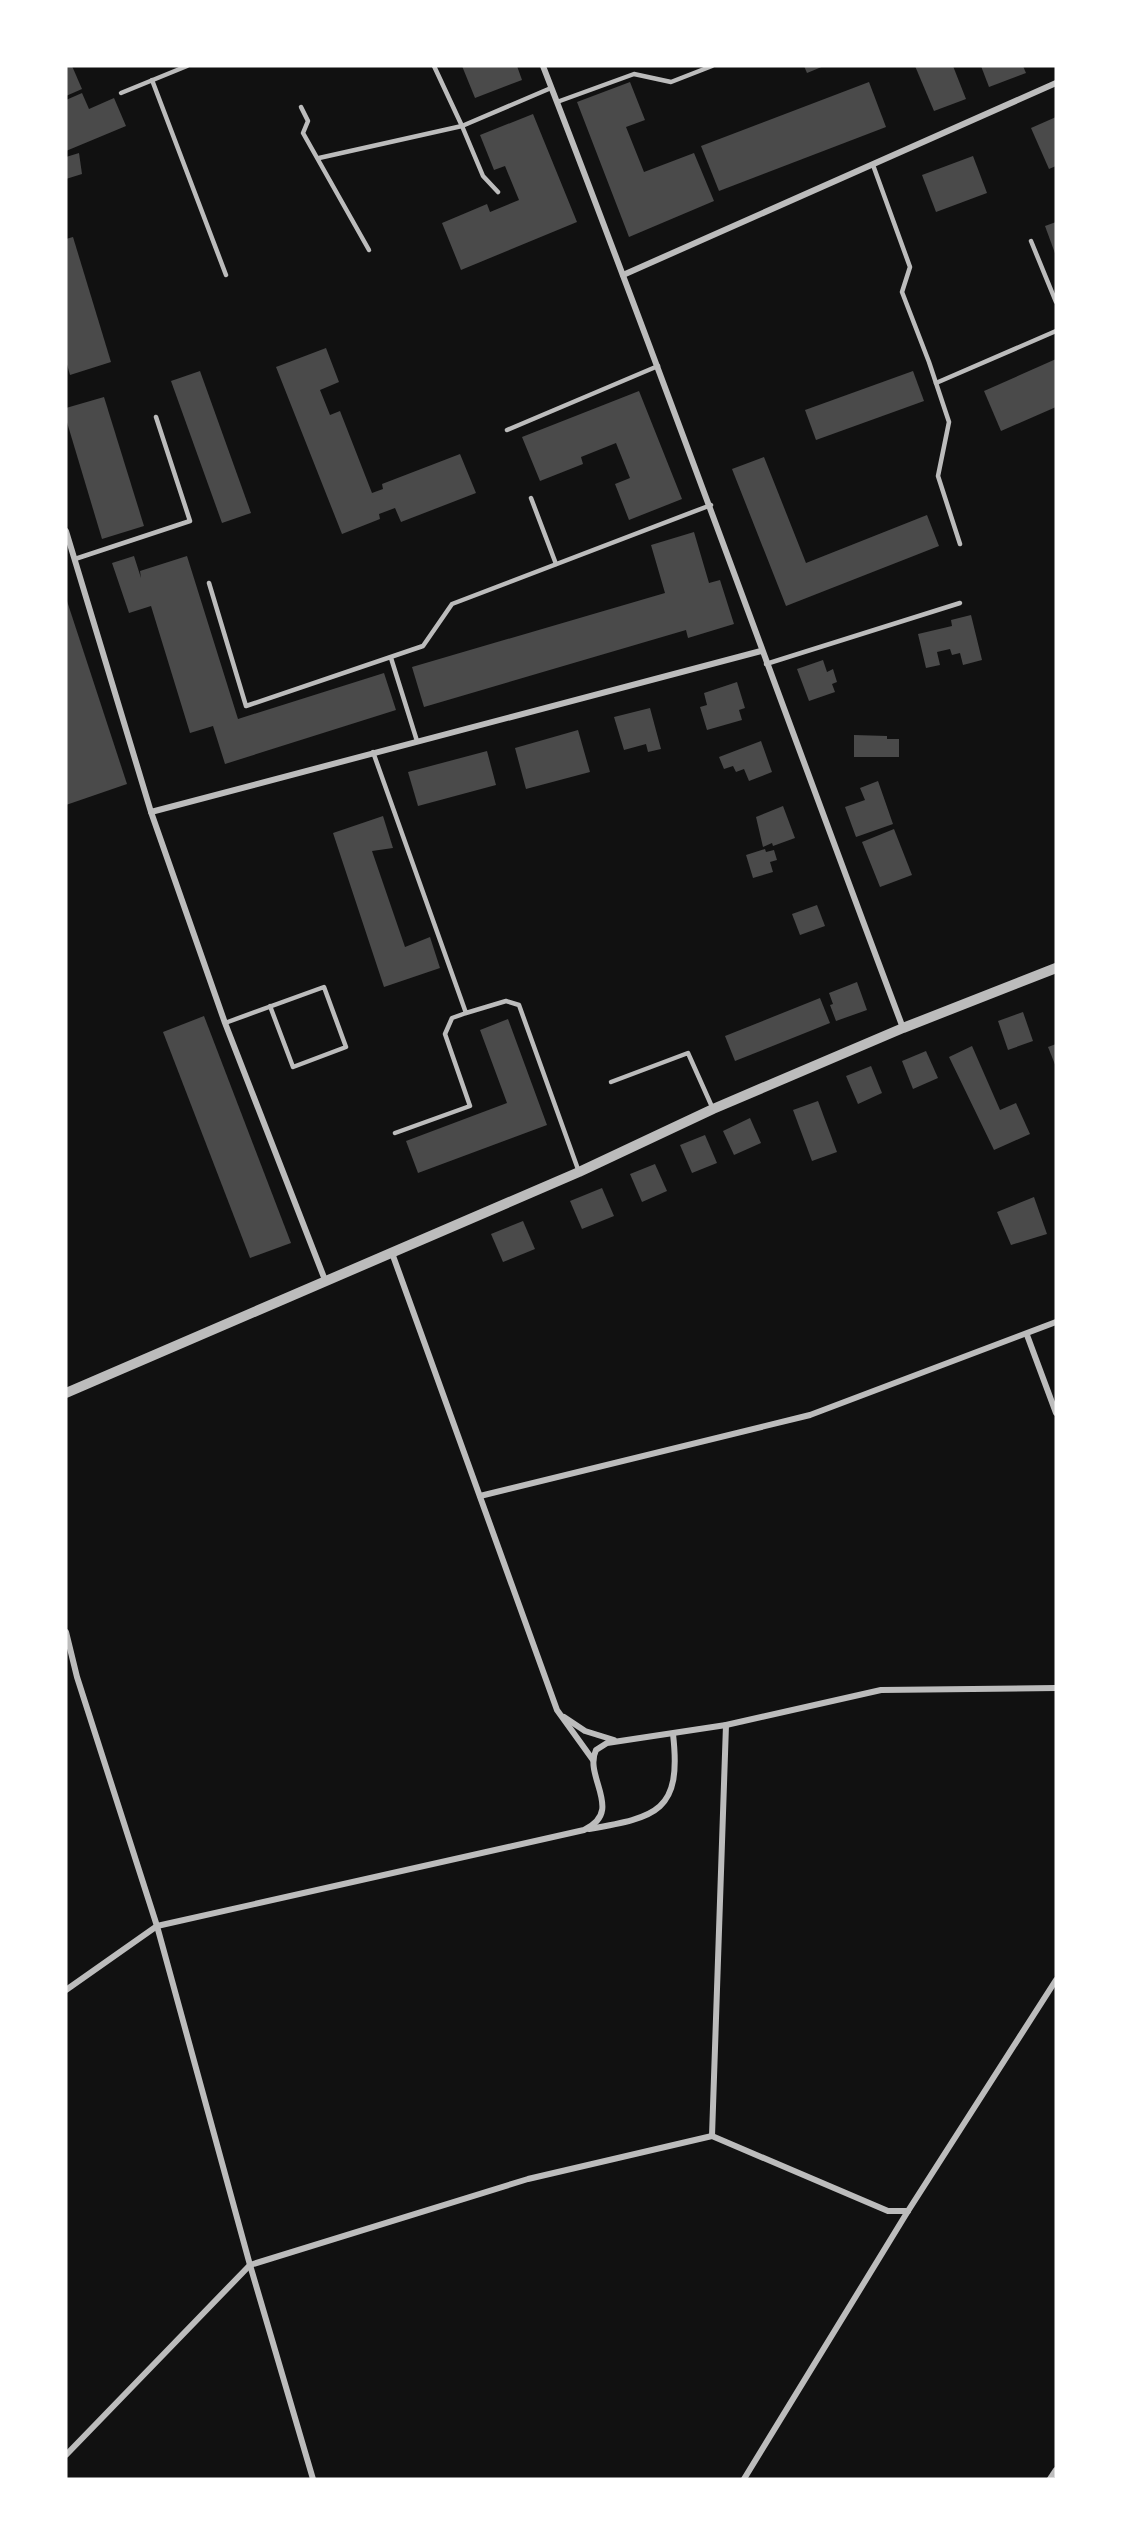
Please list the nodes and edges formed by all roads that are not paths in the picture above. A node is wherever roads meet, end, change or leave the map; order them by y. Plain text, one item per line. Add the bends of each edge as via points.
1 (168, 66) edge
2 (187, 66) edge
3 (434, 66) edge
4 (543, 66) edge
5 (712, 66) edge
6 (171, 72) junction
7 (152, 80) junction
8 (1056, 83) edge
9 (551, 88) junction
10 (122, 93) dead end
11 (556, 102) junction
12 (301, 107) dead end
13 (462, 126) junction
14 (319, 158) junction
15 (873, 165) junction
16 (498, 192) dead end
17 (1031, 241) dead end
18 (369, 250) dead end
19 (226, 275) dead end
20 (623, 275) junction
21 (1056, 302) edge
22 (1056, 332) edge
23 (658, 366) junction
24 (936, 383) junction
25 (156, 417) dead end
26 (507, 430) dead end
27 (531, 498) dead end
28 (711, 505) junction
29 (66, 531) edge
30 (960, 544) dead end
31 (75, 559) junction
32 (556, 564) junction
33 (209, 583) dead end
34 (960, 603) dead end
35 (761, 651) junction
36 (391, 658) junction
37 (766, 664) junction
38 (417, 741) junction
39 (374, 752) junction
40 (151, 812) junction
41 (1056, 968) edge
42 (270, 1006) junction
43 (466, 1013) junction
44 (225, 1023) junction
45 (903, 1028) junction
46 (611, 1082) dead end
47 (713, 1109) junction
48 (395, 1133) dead end
49 (579, 1172) junction
50 (392, 1253) junction
51 (324, 1280) junction
52 (1056, 1322) edge
53 (1027, 1335) junction
54 (66, 1393) edge
55 (1056, 1413) edge
56 (480, 1496) junction
57 (66, 1632) edge
58 (1056, 1688) edge
59 (556, 1710) junction
60 (726, 1725) junction
61 (673, 1734) junction
62 (617, 1740) junction
63 (593, 1760) junction
64 (584, 1830) junction
65 (157, 1926) junction
66 (1056, 1980) edge
67 (66, 1990) edge
68 (712, 2136) junction
69 (908, 2211) junction
70 (250, 2265) junction
71 (66, 2455) edge
72 (1056, 2470) edge
73 (313, 2479) edge
74 (744, 2479) edge
75 (1050, 2479) edge

1 - 6 lane
2 - 6 lane
3 - 13 lane
4 - 9 street
5 - 11 lane via 671,82 634,74
6 - 7 lane
7 - 10 lane
7 - 19 lane
8 - 15 street
9 - 11 street
9 - 13 lane
11 - 20 street
12 - 14 lane via 308,121 303,134
13 - 14 lane
13 - 16 lane via 483,176
14 - 18 lane
15 - 20 street
15 - 24 lane via 910,267 902,292
17 - 21 lane
20 - 23 street
22 - 24 lane
23 - 26 lane
23 - 28 street
24 - 30 lane via 949,422 938,476
25 - 31 lane via 190,521
27 - 32 lane
28 - 32 lane
28 - 35 street
29 - 31 street
31 - 40 street
32 - 36 lane via 452,604 423,646
33 - 36 lane via 246,706
34 - 37 lane
35 - 37 street
35 - 38 street
36 - 38 lane
37 - 45 street
38 - 39 street
39 - 40 street
39 - 43 lane
40 - 44 street
41 - 45 street
42 - 42 lane via 324,987 346,1047 293,1067
42 - 44 lane
43 - 48 lane via 452,1018 445,1034 470,1106
43 - 49 lane via 506,1001 519,1005
44 - 51 street
45 - 47 street
46 - 47 lane via 688,1053
47 - 49 street
49 - 50 street
50 - 51 street
50 - 56 street
51 - 54 street
52 - 53 street
53 - 55 street
53 - 56 street via 810,1415
56 - 59 street
57 - 65 street
58 - 60 street via 881,1690
59 - 62 street via 585,1731
59 - 63 street
60 - 61 street
60 - 68 street
61 - 62 street
61 - 64 street via 674,1780 661,1806 638,1820
62 - 63 street via 600,1746
63 - 64 street via 603,1806 598,1819
64 - 65 street
65 - 67 street
65 - 70 street
66 - 69 street
68 - 69 street via 888,2211
68 - 70 street via 528,2180
69 - 74 street
70 - 71 street
70 - 73 street
72 - 75 street

